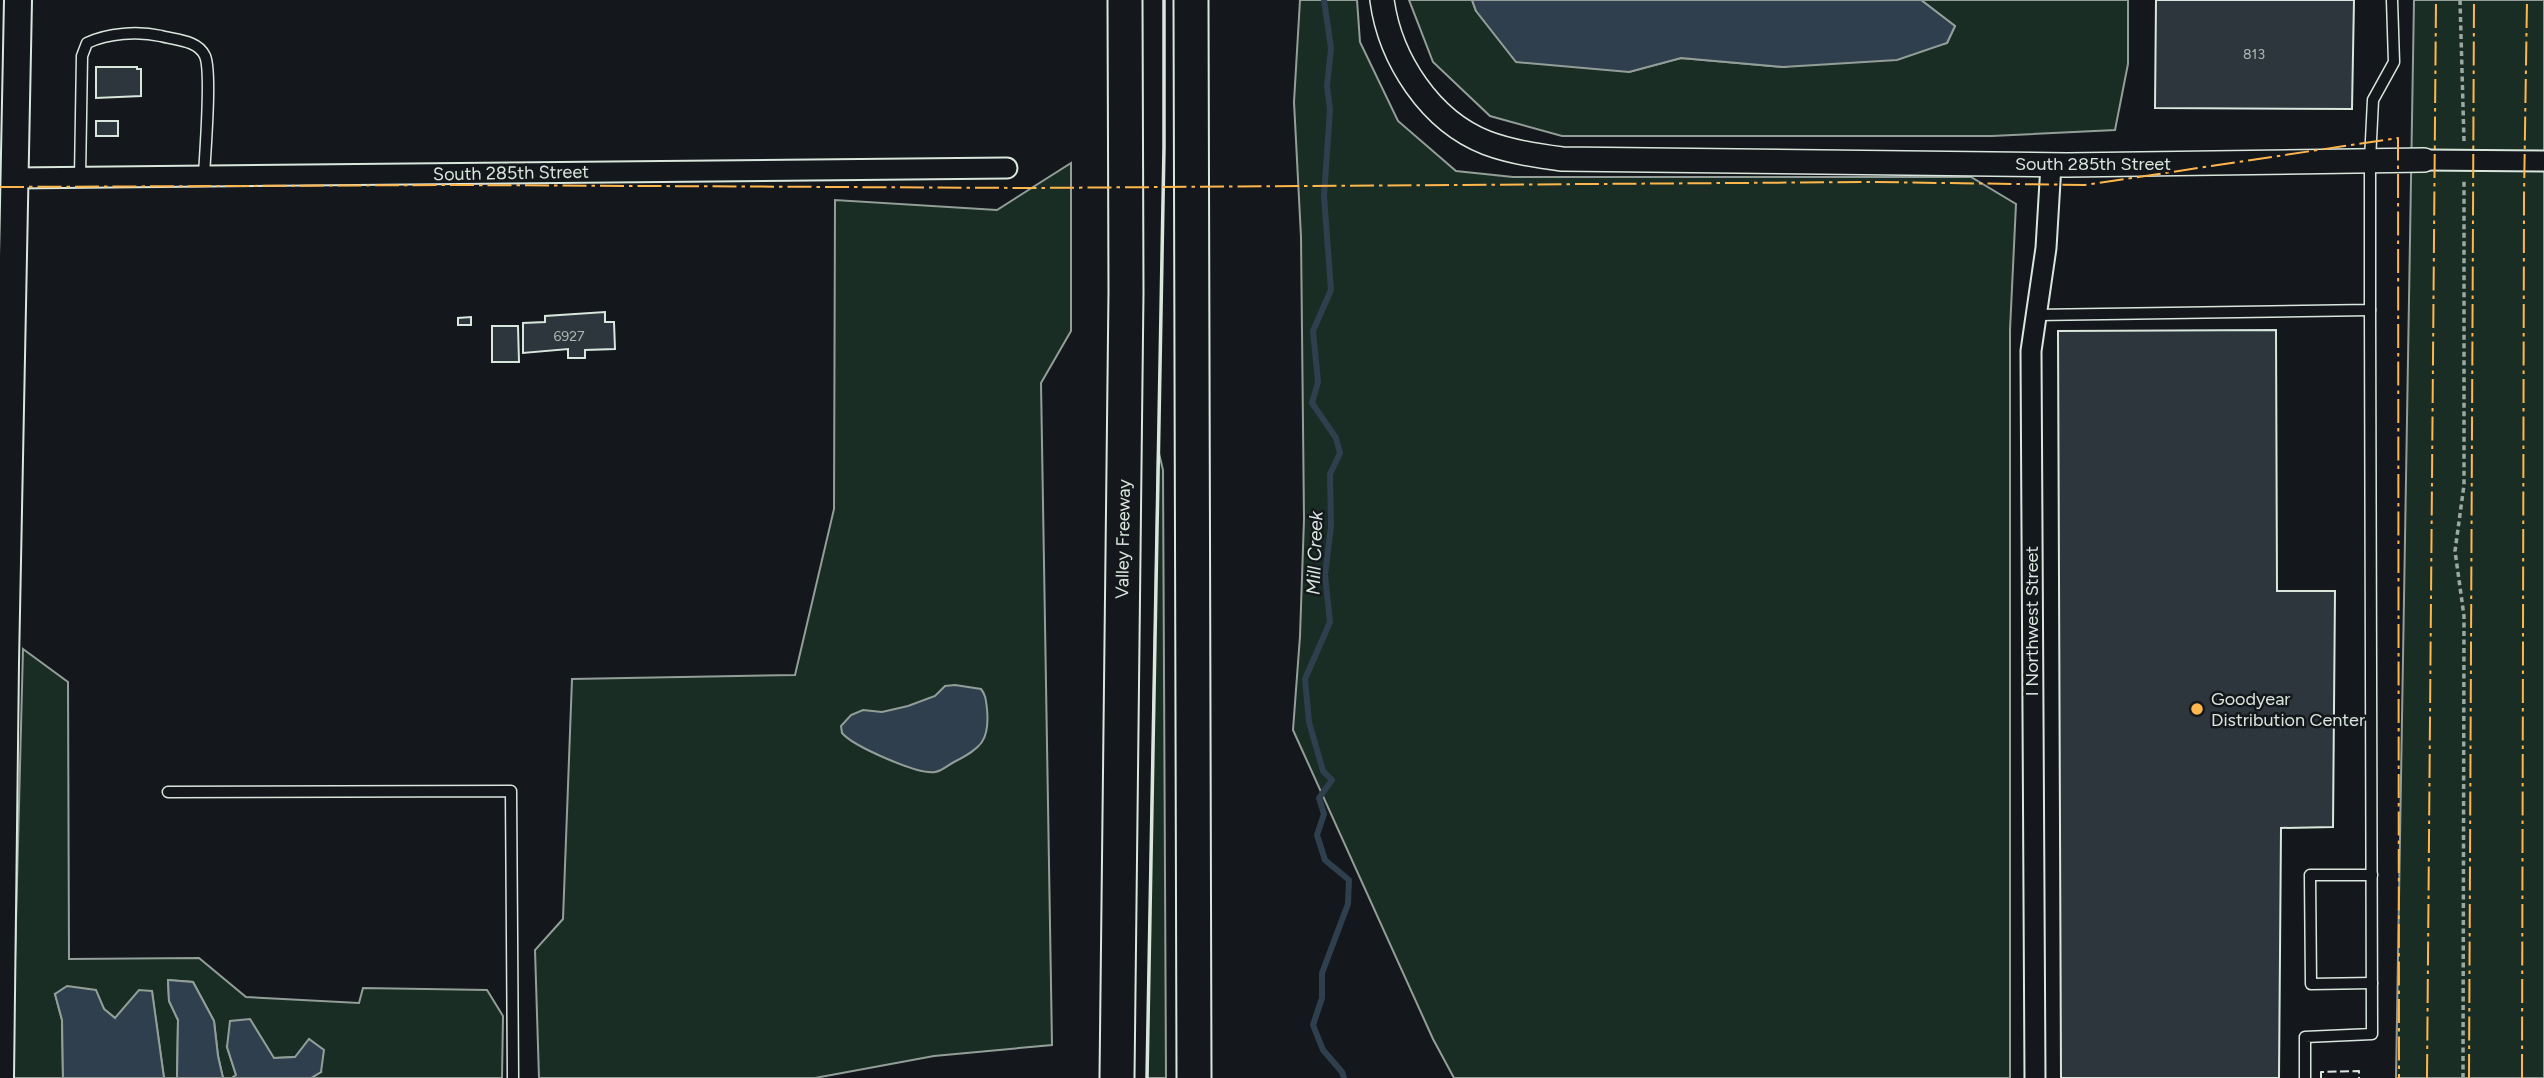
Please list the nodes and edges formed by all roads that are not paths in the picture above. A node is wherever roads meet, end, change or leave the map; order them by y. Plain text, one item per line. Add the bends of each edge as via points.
1 (18, 0) edge
2 (1125, 0) edge
3 (1192, 0) edge
4 (1382, 0) edge
5 (2392, 0) edge
6 (2370, 160) junction
7 (2424, 160) joint
8 (2544, 161) edge
9 (2050, 165) junction
10 (1007, 168) dead end
11 (204, 176) junction
12 (80, 177) junction
13 (14, 178) junction
14 (2370, 310) junction
15 (2036, 315) junction
16 (3, 663) edge
17 (168, 792) dead end
18 (2372, 875) junction
19 (2372, 983) junction
20 (0, 1078) edge
21 (513, 1078) edge
22 (1117, 1078) edge
23 (1194, 1078) edge
24 (2035, 1078) edge
25 (2305, 1078) edge

1 - 13 main road
2 - 22 highway, Valley Freeway
3 - 23 highway
4 - 9 street, South 285th Street via 1393,44 1407,74 1456,126 1486,143 1523,153 1562,159
5 - 6 lane via 2394,62 2373,100
6 - 7 street, South 285th Street
6 - 9 street, South 285th Street
6 - 14 lane
7 - 8 street, South 285th Street
9 - 15 street, I Northwest Street via 2046,248
10 - 11 street, South 285th Street
11 - 12 street, South 285th Street
11 - 12 lane via 205,55 192,43 147,33 87,43 82,55
12 - 13 street, South 285th Street
13 - 16 main road
14 - 15 lane
14 - 18 lane
15 - 24 street, I Northwest Street via 2031,351
16 - 20 main road
17 - 21 lane via 511,792
18 - 19 lane
18 - 19 lane via 2310,875 2311,984
19 - 25 lane via 2372,1034 2305,1037

